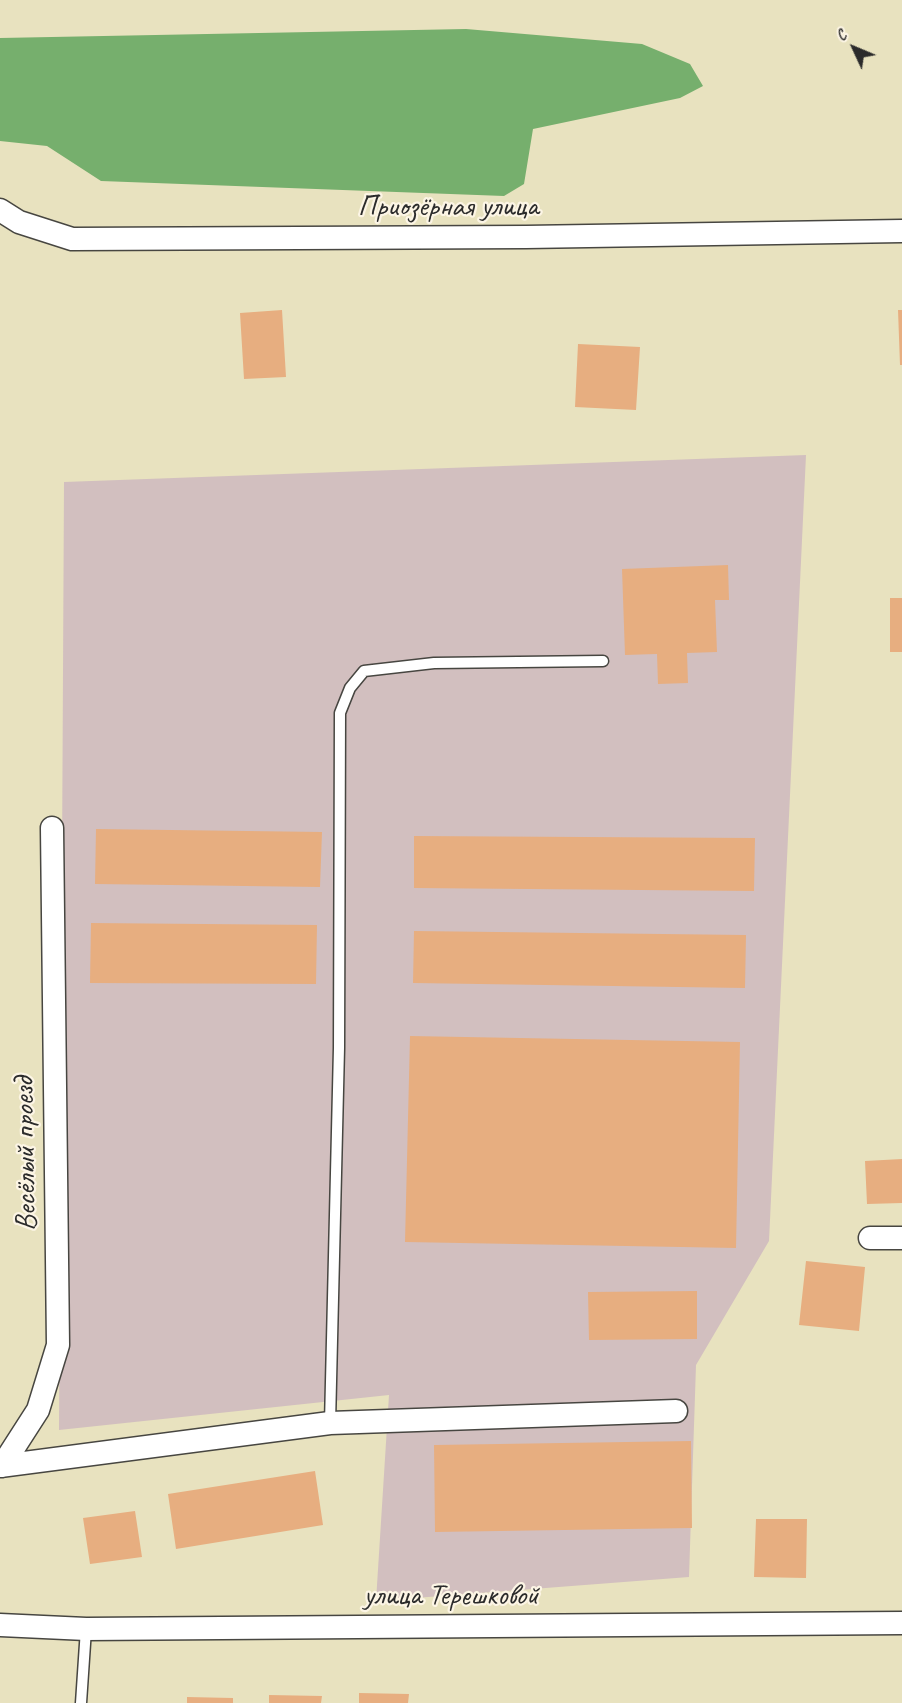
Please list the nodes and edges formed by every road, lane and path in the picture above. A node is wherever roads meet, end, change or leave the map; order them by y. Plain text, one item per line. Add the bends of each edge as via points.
1 (0, 210) edge
2 (902, 231) edge
3 (603, 661) dead end
4 (52, 828) dead end
5 (870, 1238) dead end
6 (902, 1238) edge
7 (676, 1411) dead end
8 (330, 1423) junction
9 (1, 1466) edge
10 (902, 1623) edge
11 (0, 1625) edge
12 (86, 1629) junction
13 (81, 1703) edge

1 - 2 street, Приозёрная улица via 19,222 72,239
3 - 8 lane via 434,663 364,671 350,688 340,713 339,1048
4 - 9 street, Весёлый проезд via 58,1345 38,1410
5 - 6 street
7 - 8 street
8 - 9 street
10 - 12 street, улица Терешковой
11 - 12 street, улица Терешковой
12 - 13 lane

